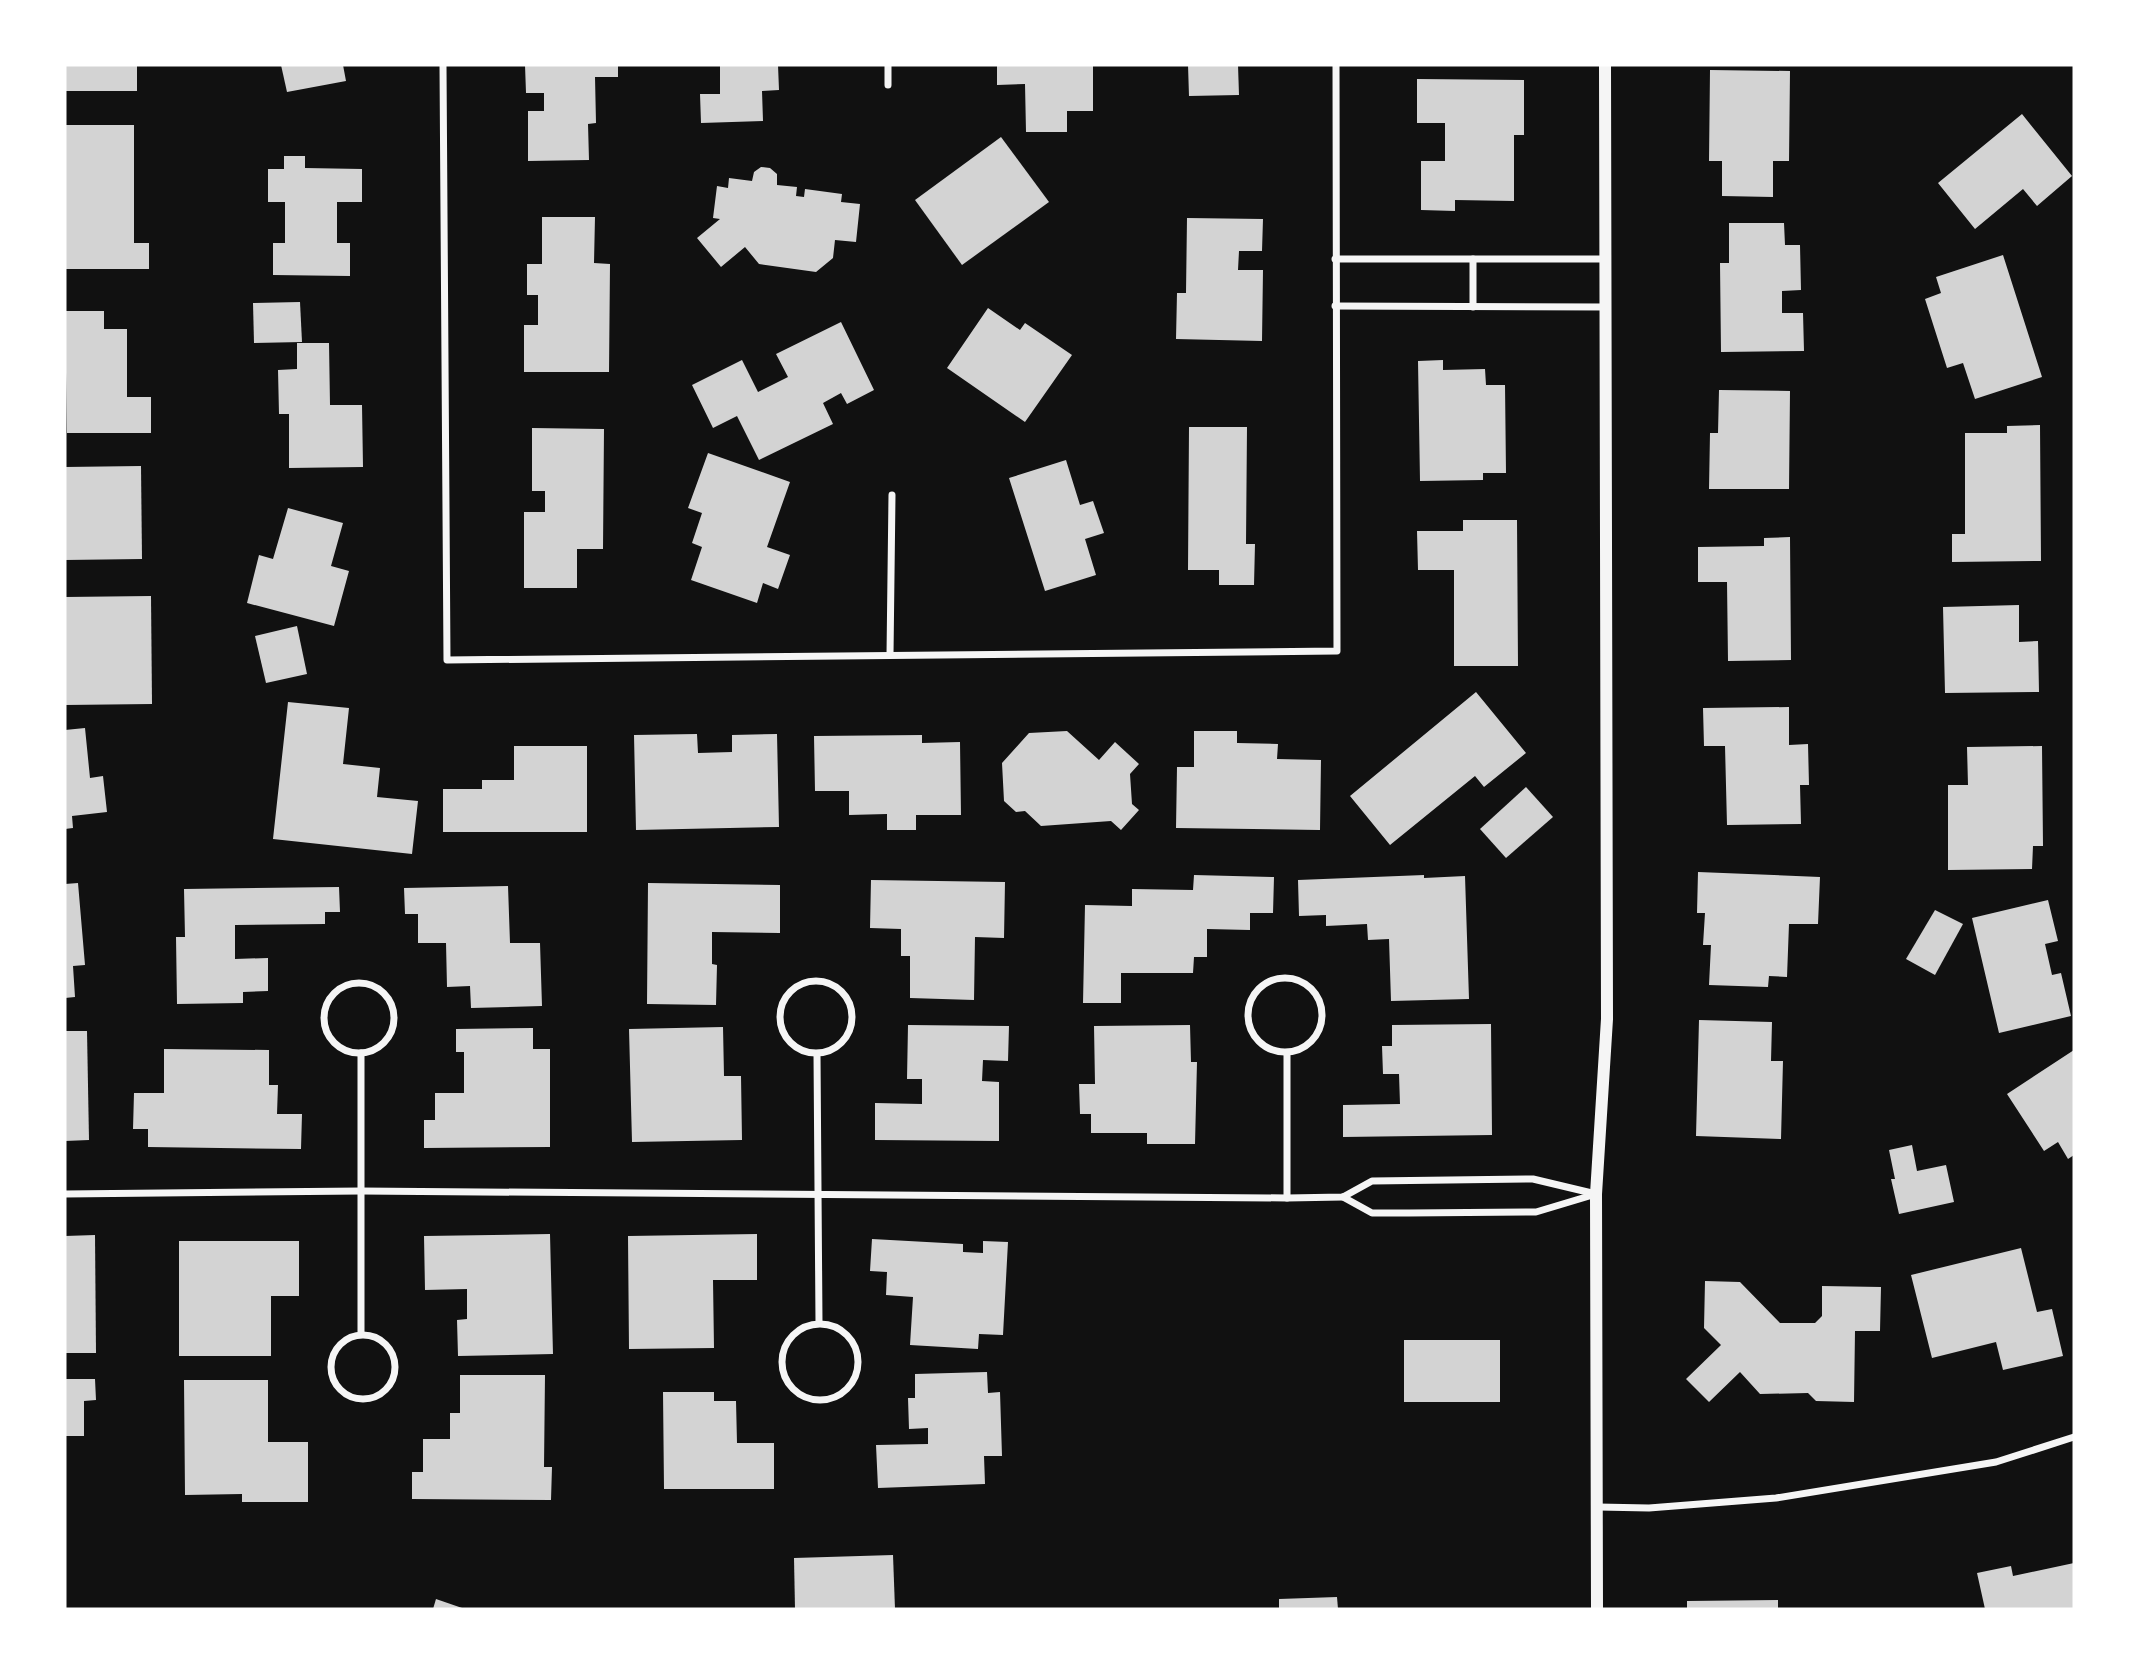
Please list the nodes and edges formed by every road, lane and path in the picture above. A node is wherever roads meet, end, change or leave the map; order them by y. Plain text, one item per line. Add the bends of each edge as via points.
1 (443, 65) edge
2 (888, 65) edge
3 (1336, 65) edge
4 (1605, 65) edge
5 (888, 85) dead end
6 (1335, 259) junction
7 (1473, 259) junction
8 (1606, 259) junction
9 (1335, 306) junction
10 (1473, 307) junction
11 (1606, 307) junction
12 (892, 495) dead end
13 (890, 655) junction
14 (361, 1053) junction
15 (1287, 1053) junction
16 (817, 1054) junction
17 (361, 1191) junction
18 (818, 1193) junction
19 (65, 1194) edge
20 (1597, 1194) junction
21 (1343, 1197) junction
22 (1287, 1198) junction
23 (819, 1324) junction
24 (361, 1334) junction
25 (2074, 1437) edge
26 (1598, 1507) junction
27 (1597, 1609) edge

1 - 13 street via 447,660
2 - 5 street
3 - 6 street
4 - 8 street
6 - 7 street
6 - 9 street
7 - 8 street
7 - 10 street
8 - 11 street
9 - 10 street
9 - 13 street via 1337,651
10 - 11 street
11 - 20 street via 1606,1019
12 - 13 street
14 - 14 street via 383,1044 394,1024 390,1001 373,985 362,983 350,984 332,996 324,1018 332,1039 350,1052
14 - 17 street
15 - 15 street via 1299,1050 1317,1035 1322,1011 1312,989 1291,978 1278,978 1257,991 1248,1013 1249,1026 1264,1046
15 - 22 street
16 - 16 street via 846,1038 852,1017 846,995 817,980 797,986 780,1012 789,1041
16 - 18 street
17 - 18 street
17 - 19 street
17 - 24 street
18 - 22 street
18 - 23 street
20 - 21 street via 1533,1179 1372,1181
20 - 21 street via 1536,1212 1372,1213
20 - 26 street
21 - 22 street
23 - 23 street via 808,1325 791,1337 782,1367 798,1393 823,1400 846,1389 858,1366 852,1341 843,1331
24 - 24 street via 341,1343 331,1362 342,1391 361,1399 389,1386 395,1367 381,1340
25 - 26 street via 1996,1462 1776,1498 1649,1508
26 - 27 street

